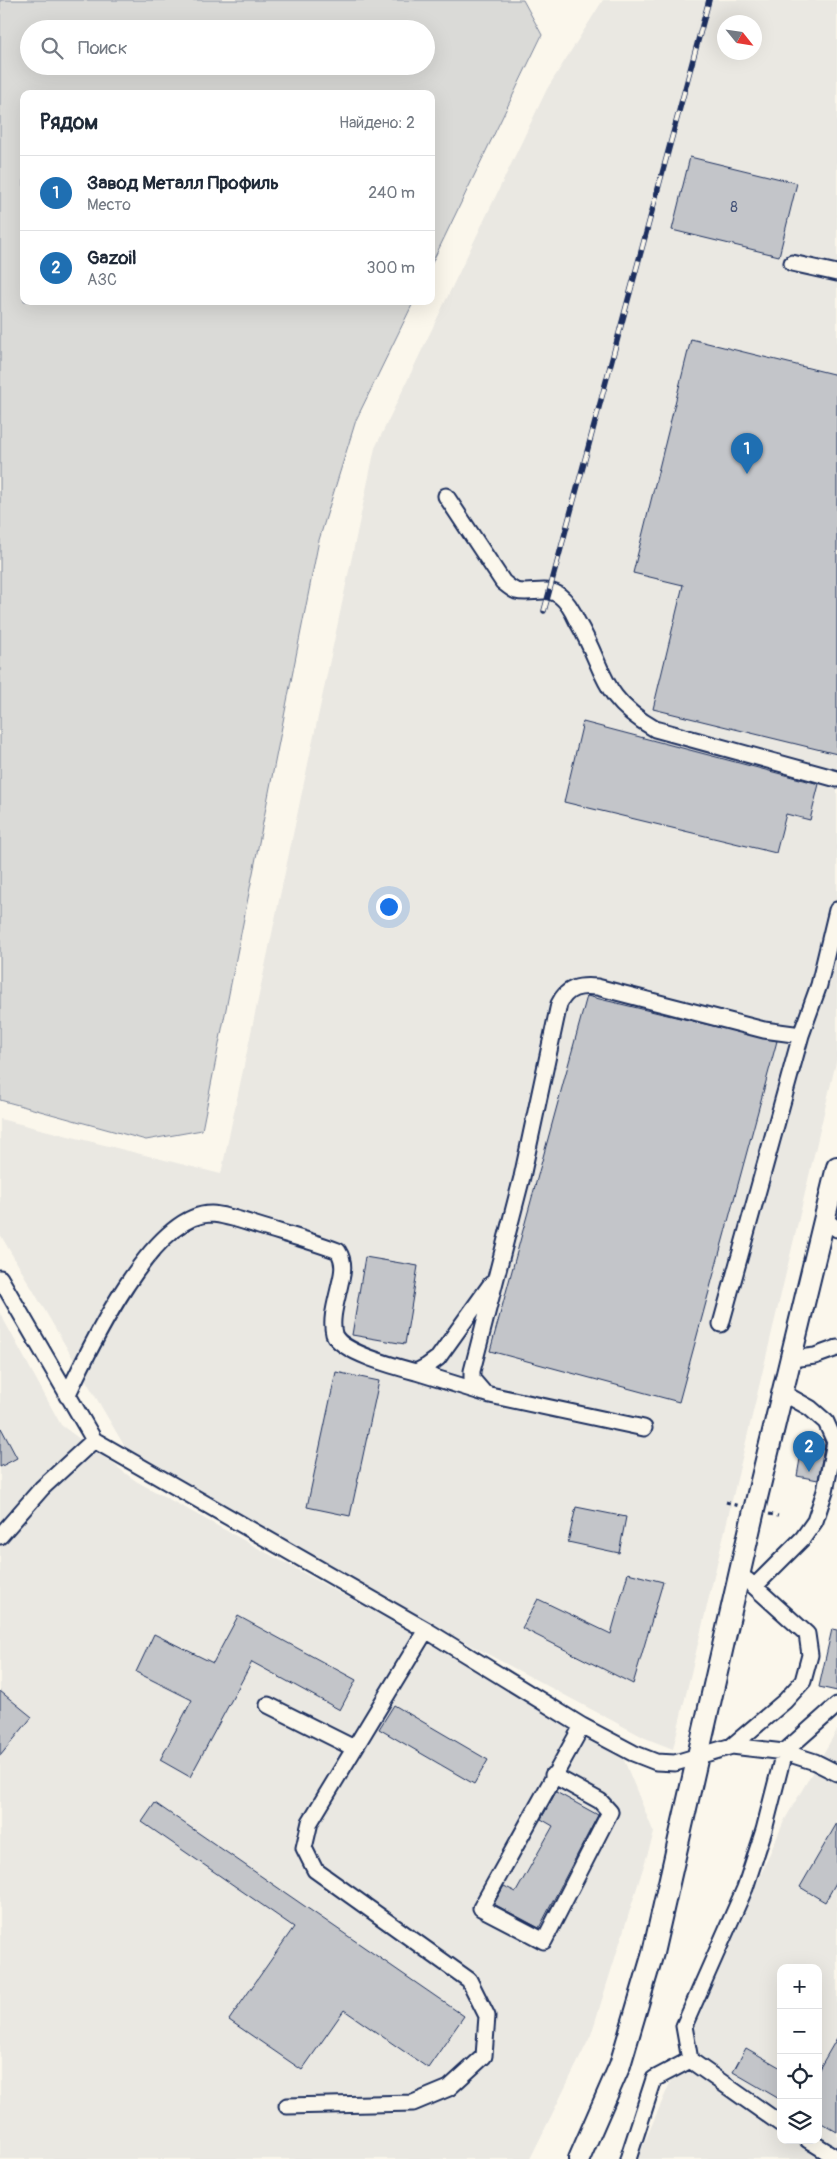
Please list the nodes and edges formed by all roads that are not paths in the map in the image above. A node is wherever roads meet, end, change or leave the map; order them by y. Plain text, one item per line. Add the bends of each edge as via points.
1 (792, 263) dead end
2 (837, 273) edge
3 (446, 496) dead end
4 (837, 779) edge
5 (837, 910) edge
6 (801, 1035) junction
7 (837, 1167) edge
8 (834, 1189) edge
9 (831, 1224) edge
10 (496, 1277) junction
11 (0, 1278) edge
12 (721, 1324) dead end
13 (837, 1348) edge
14 (791, 1359) junction
15 (416, 1372) junction
16 (484, 1393) junction
17 (783, 1393) junction
18 (66, 1396) junction
19 (644, 1428) dead end
20 (94, 1440) junction
21 (0, 1536) edge
22 (747, 1580) junction
23 (426, 1630) junction
24 (268, 1705) dead end
25 (837, 1705) edge
26 (582, 1726) junction
27 (732, 1746) junction
28 (354, 1748) junction
29 (784, 1752) junction
30 (697, 1758) junction
31 (837, 1772) edge
32 (553, 1775) junction
33 (690, 2060) junction
34 (288, 2106) dead end
35 (777, 2121) edge
36 (814, 2144) edge
37 (837, 2158) edge
38 (579, 2159) edge
39 (628, 2159) edge

1 - 2 street
3 - 4 street via 503,582 514,590 550,591 560,595 568,604 615,699 640,721 655,729
5 - 6 street via 819,986
6 - 10 street via 764,1030 597,987 579,986 564,995 559,1004 522,1177
6 - 12 street
7 - 8 main road
8 - 9 main road
9 - 14 main road
10 - 15 street via 438,1358
10 - 16 street via 472,1371 472,1379
11 - 18 street
13 - 14 street via 815,1356
14 - 17 main road
15 - 16 street
15 - 18 street via 353,1351 337,1340 333,1320 343,1270 343,1258 338,1251 233,1218 210,1214 194,1217 180,1225 149,1254 94,1338
16 - 19 street
17 - 22 main road
17 - 22 street via 810,1408 826,1422 835,1442 815,1520 803,1538
18 - 20 street
20 - 21 street via 42,1488
20 - 23 street
22 - 27 street via 807,1634 810,1655 803,1681 785,1701
22 - 30 main road
23 - 26 street
23 - 28 street
24 - 28 street
25 - 29 street
26 - 30 street via 656,1762 675,1763
26 - 32 street
27 - 29 street
27 - 30 street
28 - 34 street via 310,1822 304,1848 314,1870 469,1980 487,2016 484,2056 449,2088 413,2103
29 - 31 street
29 - 33 street via 745,1888 684,2026
30 - 38 main road via 653,1953 620,2065
32 - 32 street via 481,1908 544,1941 610,1812 600,1801
33 - 35 street
33 - 39 street via 654,2079
36 - 37 street

